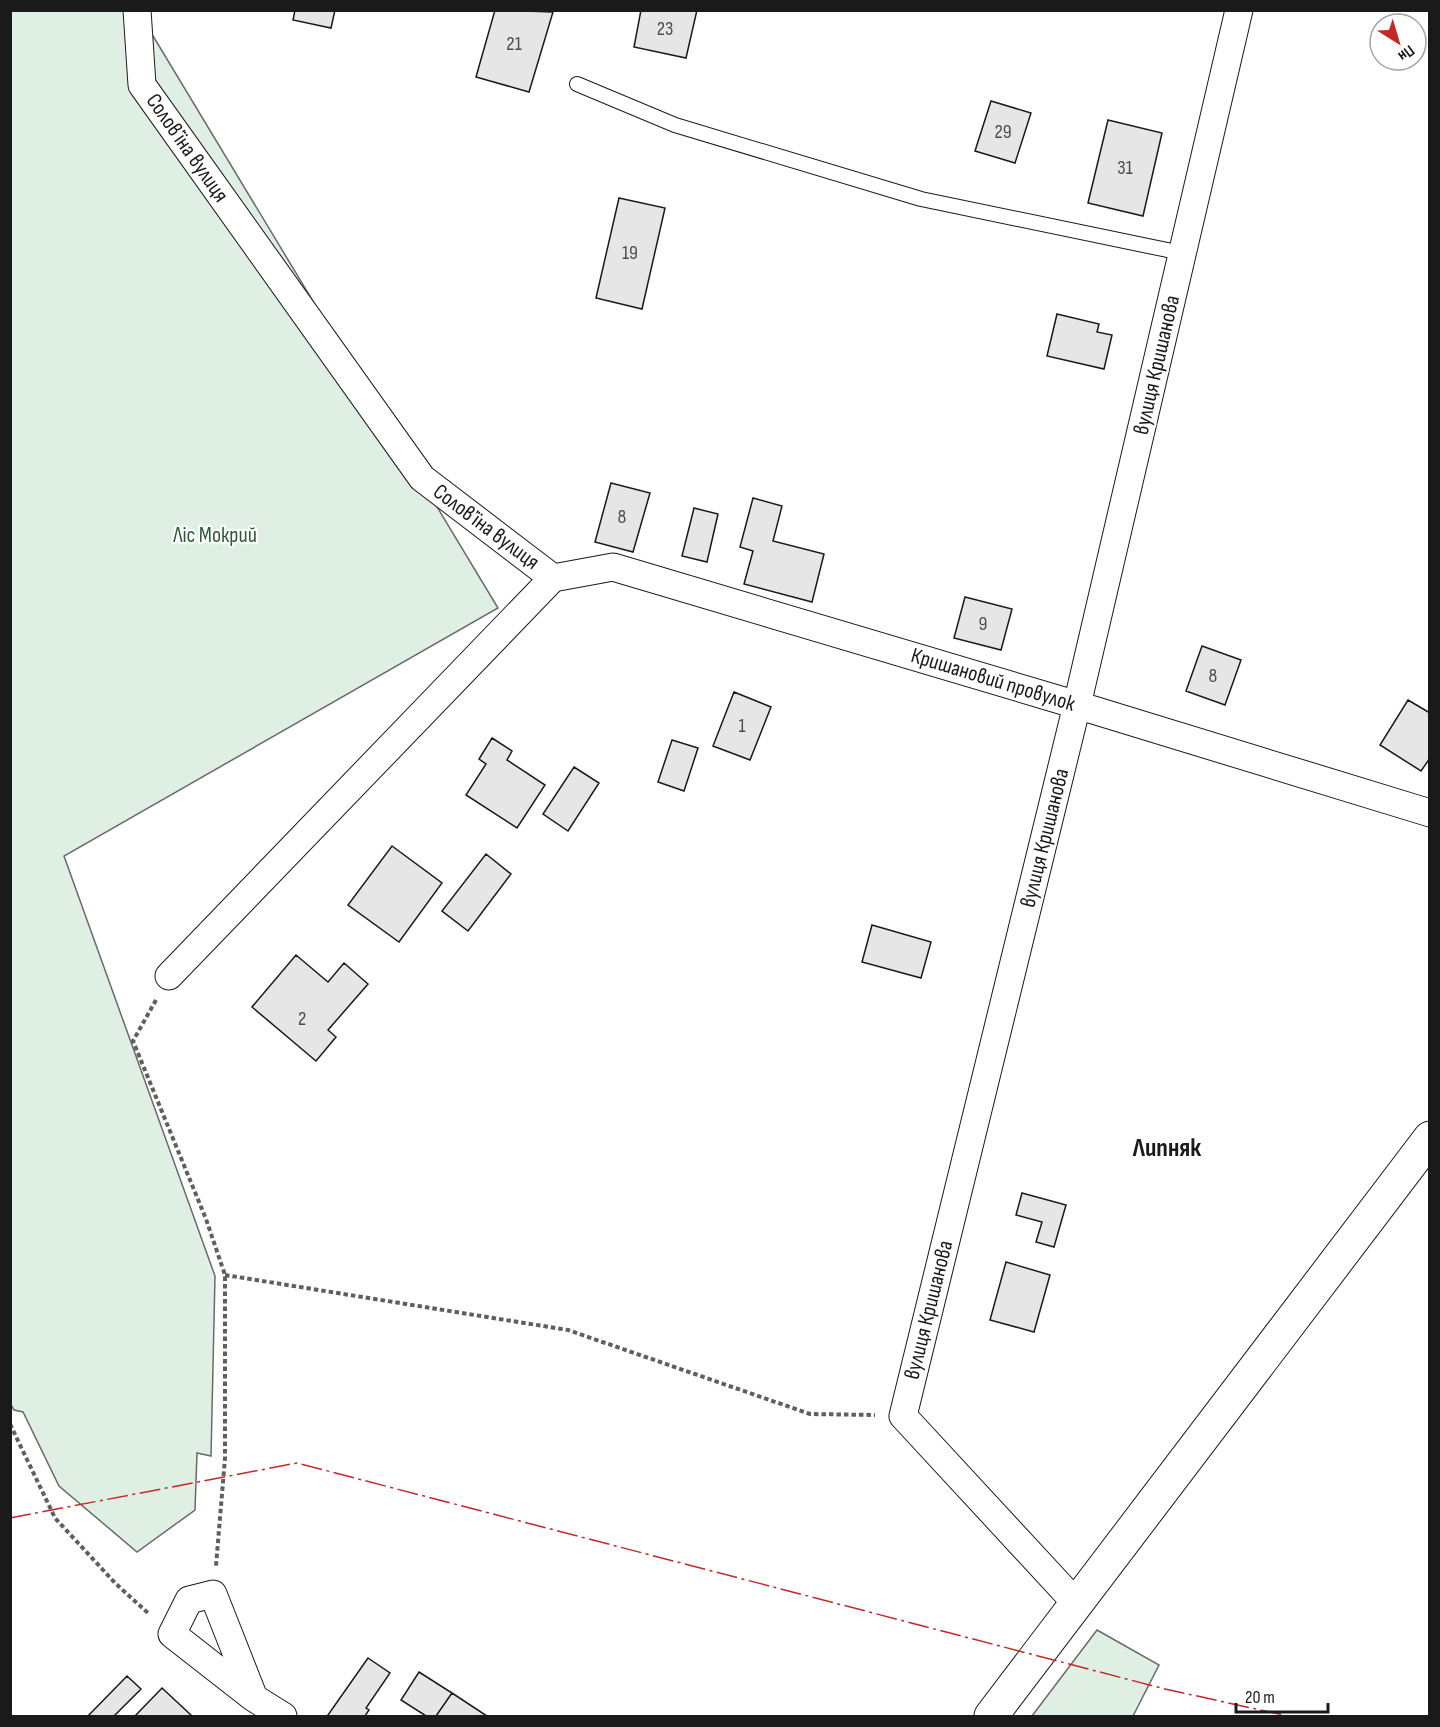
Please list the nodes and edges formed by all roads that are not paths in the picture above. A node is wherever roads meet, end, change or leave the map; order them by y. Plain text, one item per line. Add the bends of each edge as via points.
1 (137, 10) edge
2 (1239, 10) edge
3 (577, 84) dead end
4 (1182, 253) junction
5 (553, 578) junction
6 (1077, 705) junction
7 (1430, 813) edge
8 (169, 976) road end
9 (1430, 1138) edge
10 (1076, 1603) junction
11 (254, 1698) junction
12 (283, 1716) edge
13 (991, 1716) edge

1 - 5 street, Соловʼїна вулиця via 141,85 422,478
2 - 4 street, вулиця Кришанова
3 - 4 lane via 675,125 921,199
4 - 6 street, вулиця Кришанова
5 - 6 street, Кришановий провулок via 613,567
5 - 8 street, Соловʼїна вулиця
6 - 7 street, Кришановий провулок
6 - 10 street, вулиця Кришанова via 903,1416
9 - 10 main road
10 - 13 main road
11 - 11 street via 172,1634 189,1600 213,1594
11 - 12 street

